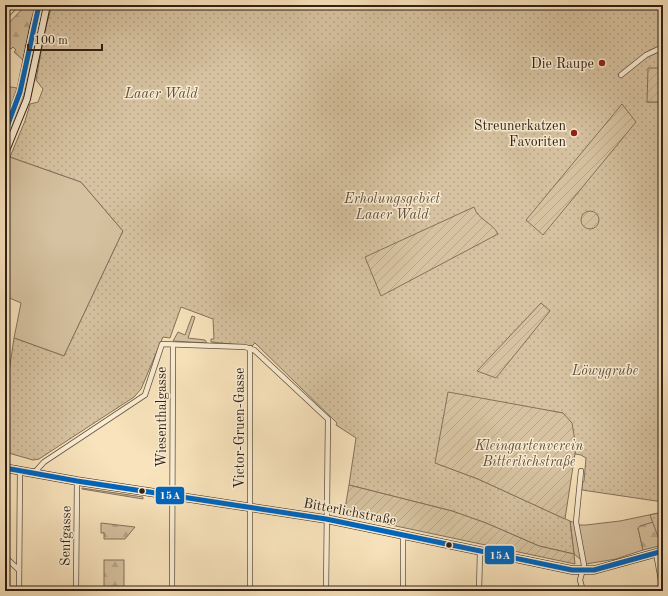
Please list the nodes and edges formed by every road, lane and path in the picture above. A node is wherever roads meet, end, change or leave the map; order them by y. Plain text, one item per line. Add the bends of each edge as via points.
1 (16, 5) edge
2 (39, 5) edge
3 (47, 5) edge
4 (5, 17) edge
5 (663, 47) edge
6 (621, 75) dead end
7 (5, 132) edge
8 (5, 153) edge
9 (173, 345) junction
10 (250, 348) junction
11 (5, 468) edge
12 (20, 471) junction
13 (581, 471) dead end
14 (34, 473) junction
15 (77, 481) junction
16 (172, 492) junction
17 (250, 508) junction
18 (326, 519) junction
19 (403, 535) junction
20 (480, 552) junction
21 (660, 552) edge
22 (5, 557) edge
23 (19, 570) junction
24 (582, 571) junction
25 (19, 591) edge
26 (76, 591) edge
27 (172, 591) edge
28 (250, 591) edge
29 (326, 591) edge
30 (403, 591) edge
31 (479, 591) edge
32 (583, 591) edge
33 (662, 591) edge

1 - 4 street
2 - 7 main road via 20,92
3 - 8 main road via 27,99
5 - 6 street via 646,55
9 - 10 street
9 - 14 street via 162,344 145,395 44,462
9 - 16 street, Wiesenthalgasse
10 - 17 street, Victor-Gruen-Gasse
10 - 18 street via 328,419
11 - 12 main road, Bitterlichstraße
12 - 14 main road, Bitterlichstraße
12 - 23 street
13 - 24 street via 576,522 583,560
14 - 15 main road, Bitterlichstraße
15 - 16 main road, Bitterlichstraße
15 - 26 street, Senfgasse
16 - 17 main road, Bitterlichstraße
16 - 27 street, Wiesenthalgasse
17 - 18 main road, Bitterlichstraße
17 - 28 street, Victor-Gruen-Gasse
18 - 19 main road, Bitterlichstraße
18 - 29 street
19 - 20 main road, Bitterlichstraße
19 - 30 street
20 - 24 main road, Bitterlichstraße via 560,569
20 - 31 street
21 - 24 main road, Bitterlichstraße
21 - 33 street
22 - 23 street
23 - 25 street
24 - 32 street via 580,580

